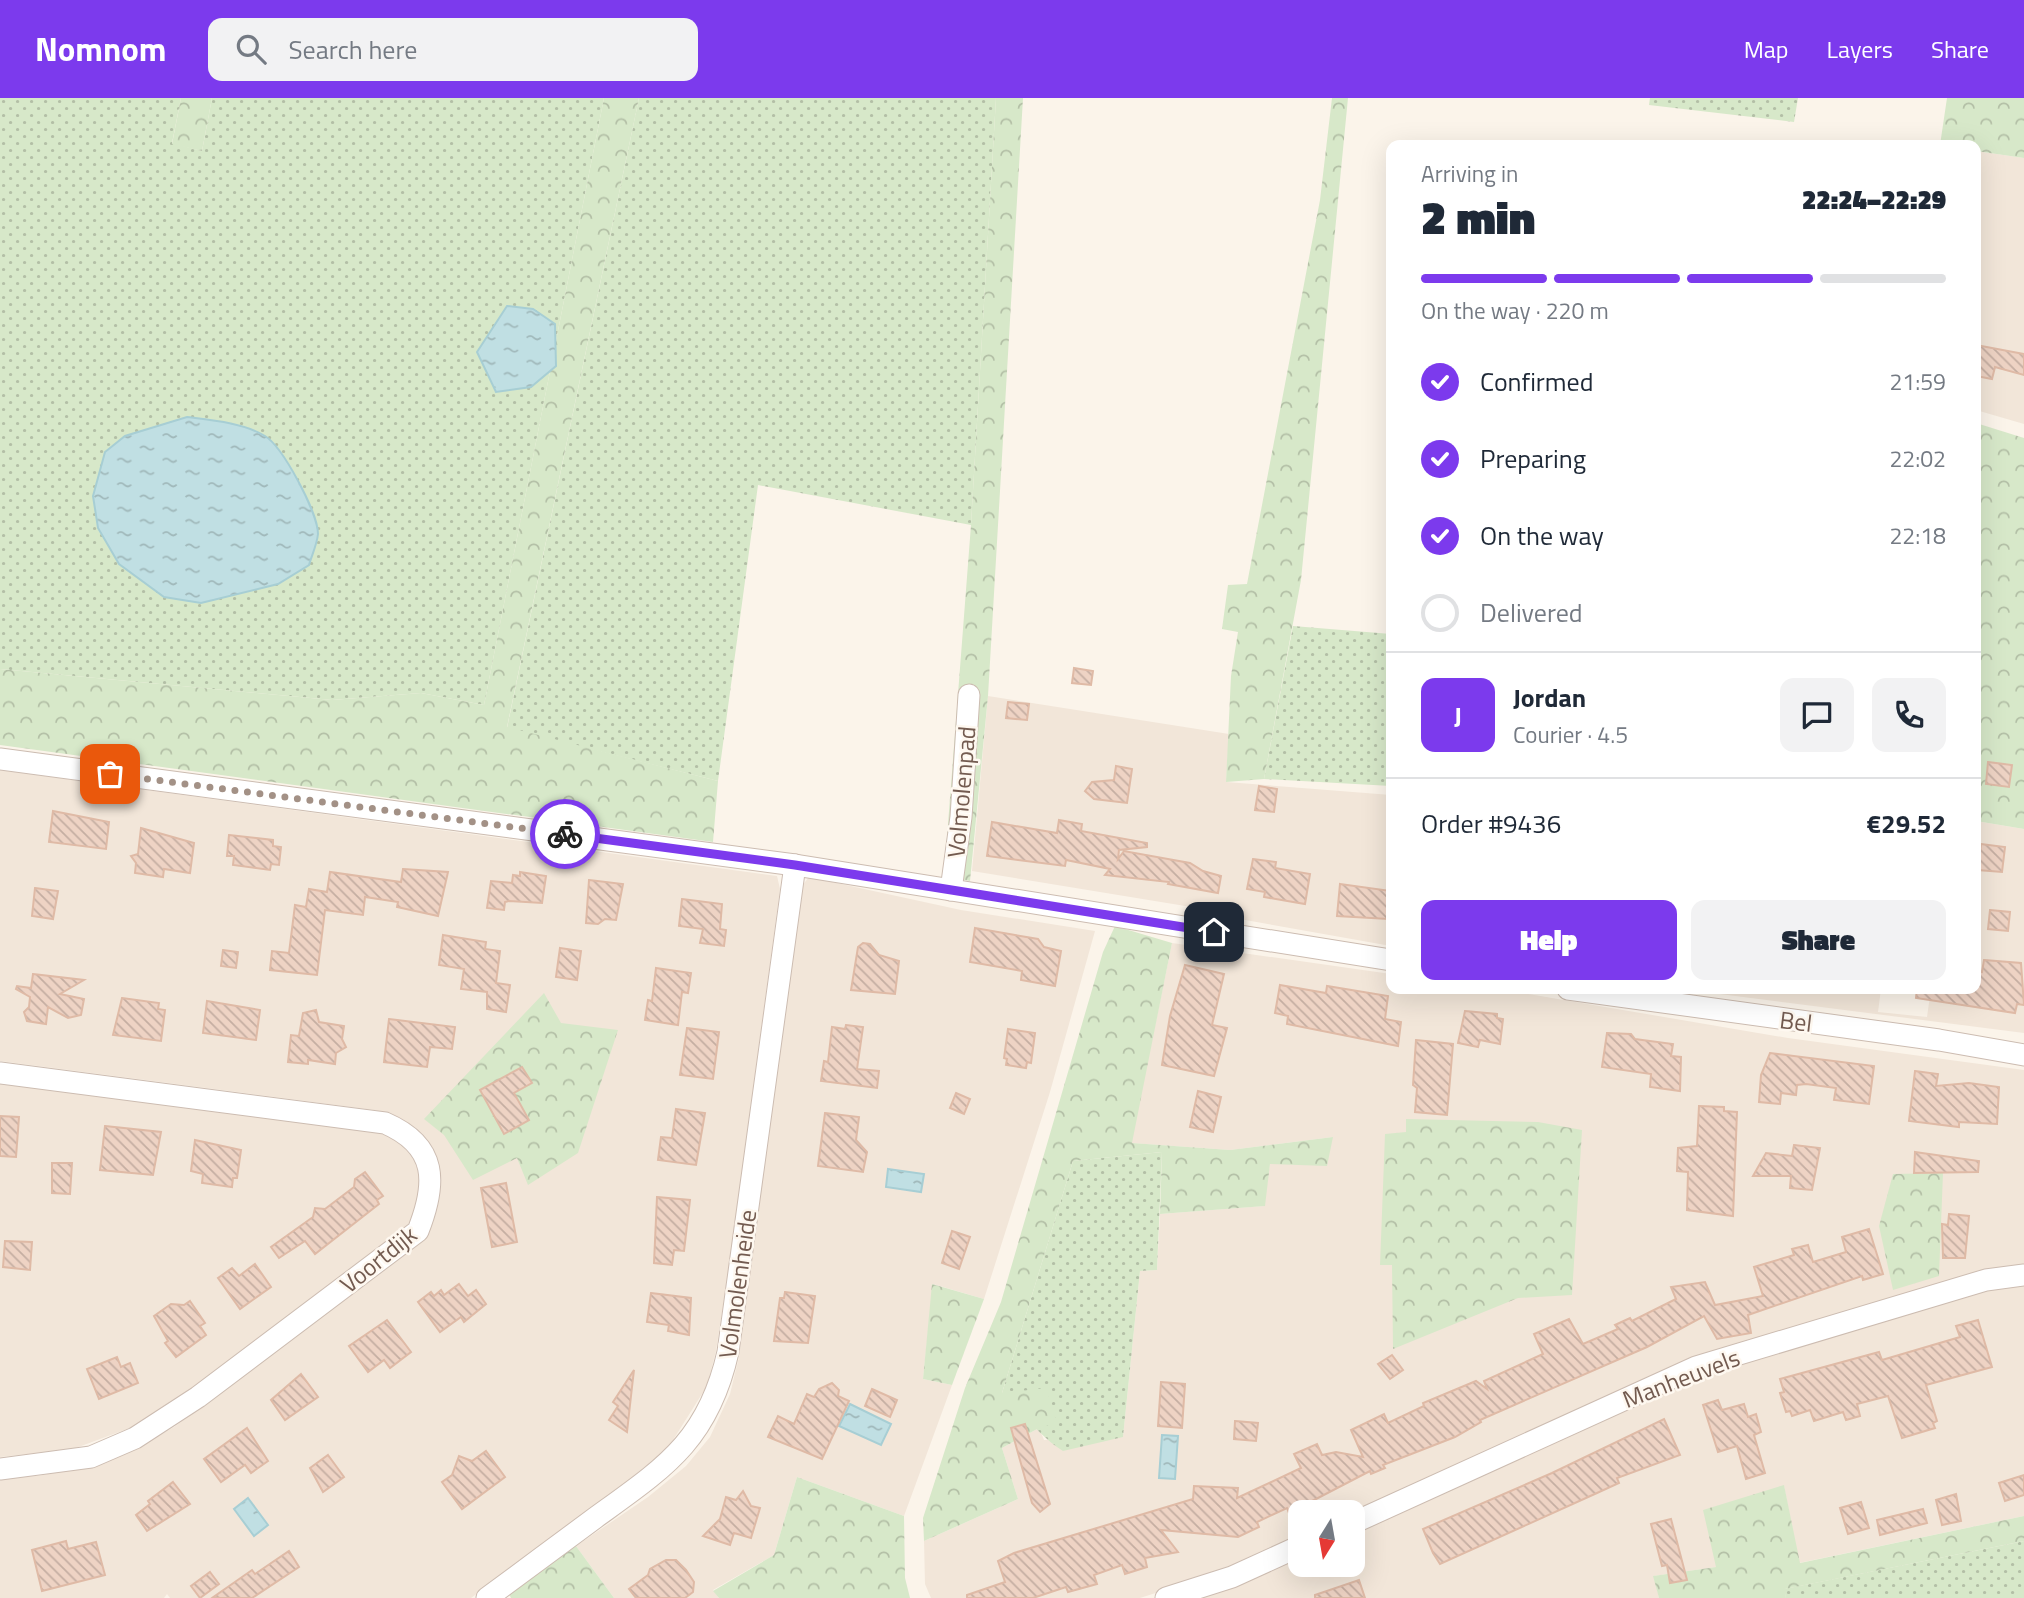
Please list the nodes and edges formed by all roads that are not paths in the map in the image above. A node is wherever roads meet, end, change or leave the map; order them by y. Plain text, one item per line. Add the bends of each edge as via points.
1 (969, 695) dead end
2 (0, 760) edge
3 (795, 865) junction
4 (951, 890) junction
5 (1386, 959) edge
6 (1604, 994) edge
7 (2024, 1055) edge
8 (0, 1073) edge
9 (2024, 1275) edge
10 (0, 1469) edge
11 (1365, 1518) edge
12 (1288, 1551) edge
13 (488, 1598) edge
14 (1166, 1598) edge

1 - 4 street, Volmolenpad
2 - 3 street
3 - 4 street
3 - 13 street, Volmolenheide via 721,1384 704,1420 670,1463
4 - 5 street
6 - 7 street, Bel
8 - 10 street, Voortdijk via 384,1122 404,1131 422,1151 430,1171 430,1201 418,1231 198,1396 135,1438 91,1457
9 - 11 street, Manheuvels via 1986,1280 1696,1367
12 - 14 street via 1232,1577

